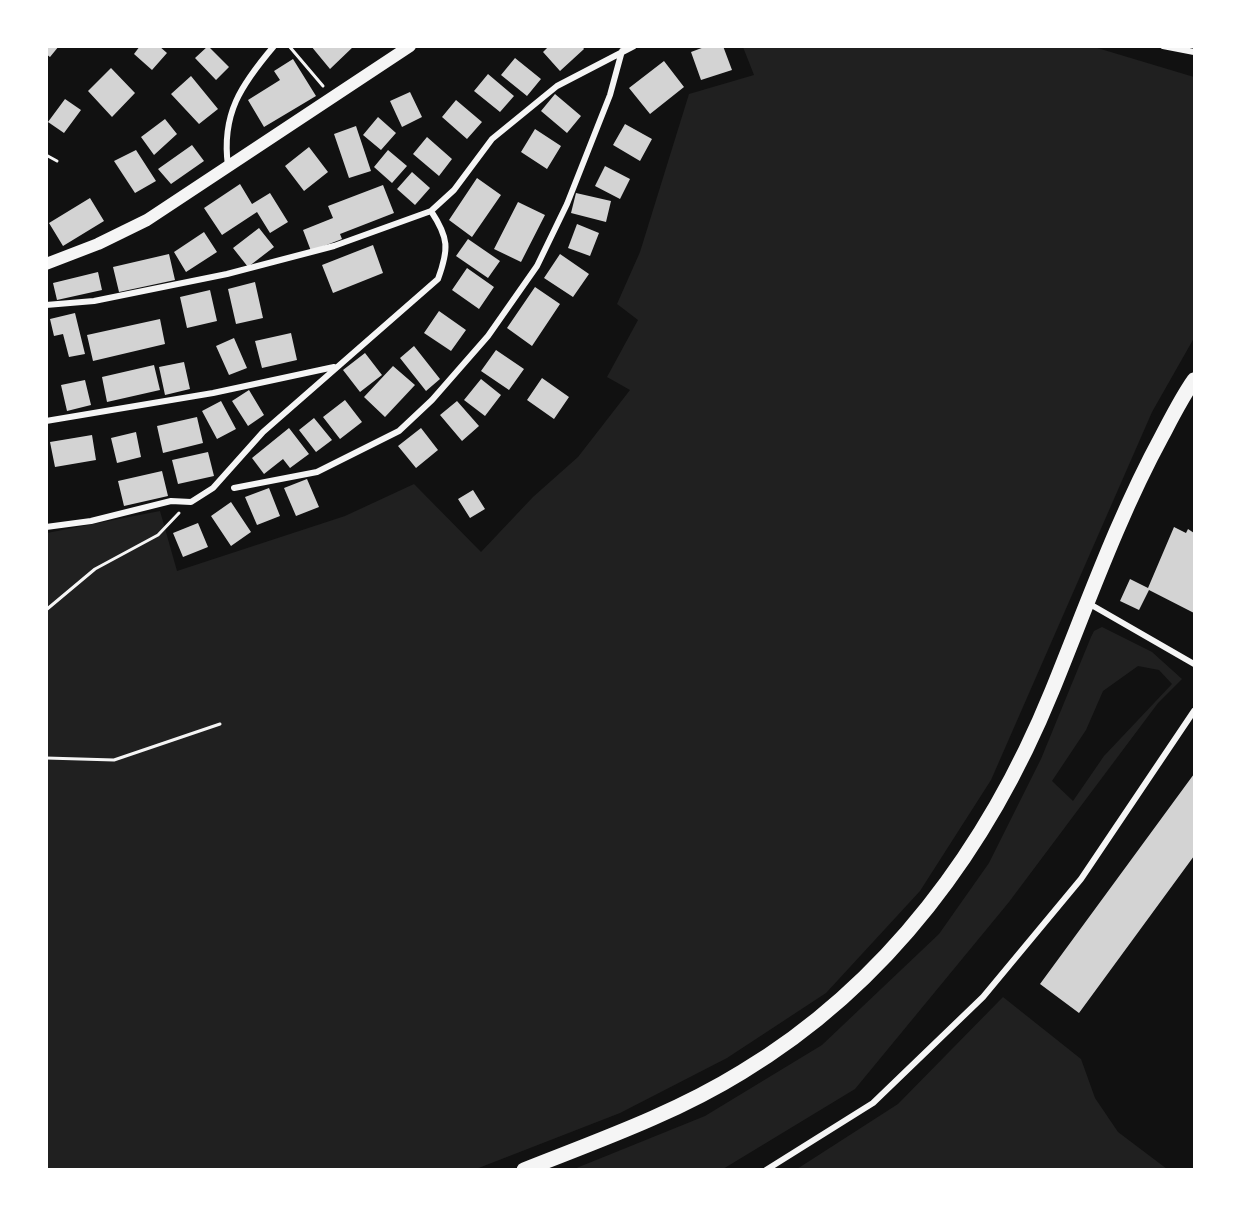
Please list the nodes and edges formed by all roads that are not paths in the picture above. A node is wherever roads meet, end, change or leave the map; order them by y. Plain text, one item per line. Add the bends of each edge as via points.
1 (274, 46) edge
2 (410, 46) edge
3 (634, 46) edge
4 (1163, 46) edge
5 (622, 51) junction
6 (1194, 52) edge
7 (228, 166) junction
8 (431, 211) junction
9 (46, 264) edge
10 (46, 305) edge
11 (335, 367) junction
12 (1194, 380) edge
13 (46, 421) edge
14 (234, 488) dead end
15 (46, 527) edge
16 (1088, 603) junction
17 (1194, 663) edge
18 (1194, 711) edge
19 (524, 1170) edge
20 (766, 1170) edge

1 - 7 street via 249,75 227,122
2 - 7 main road
3 - 5 street
4 - 6 street
5 - 8 street via 557,86 492,139 454,190
5 - 14 street via 610,94 567,204 537,266 488,336 432,400 399,431 317,472
7 - 9 main road via 147,220
8 - 10 street via 334,246 227,274 94,301
8 - 11 street via 444,231 447,255 438,279
11 - 13 street via 213,393
11 - 15 street via 263,432 213,488 191,501 171,501 91,521
12 - 16 main road via 1149,461
16 - 17 street
16 - 19 main road via 1033,738 1005,791 942,892 910,931 846,994 742,1073 644,1122
18 - 20 street via 1081,879 983,997 873,1103

